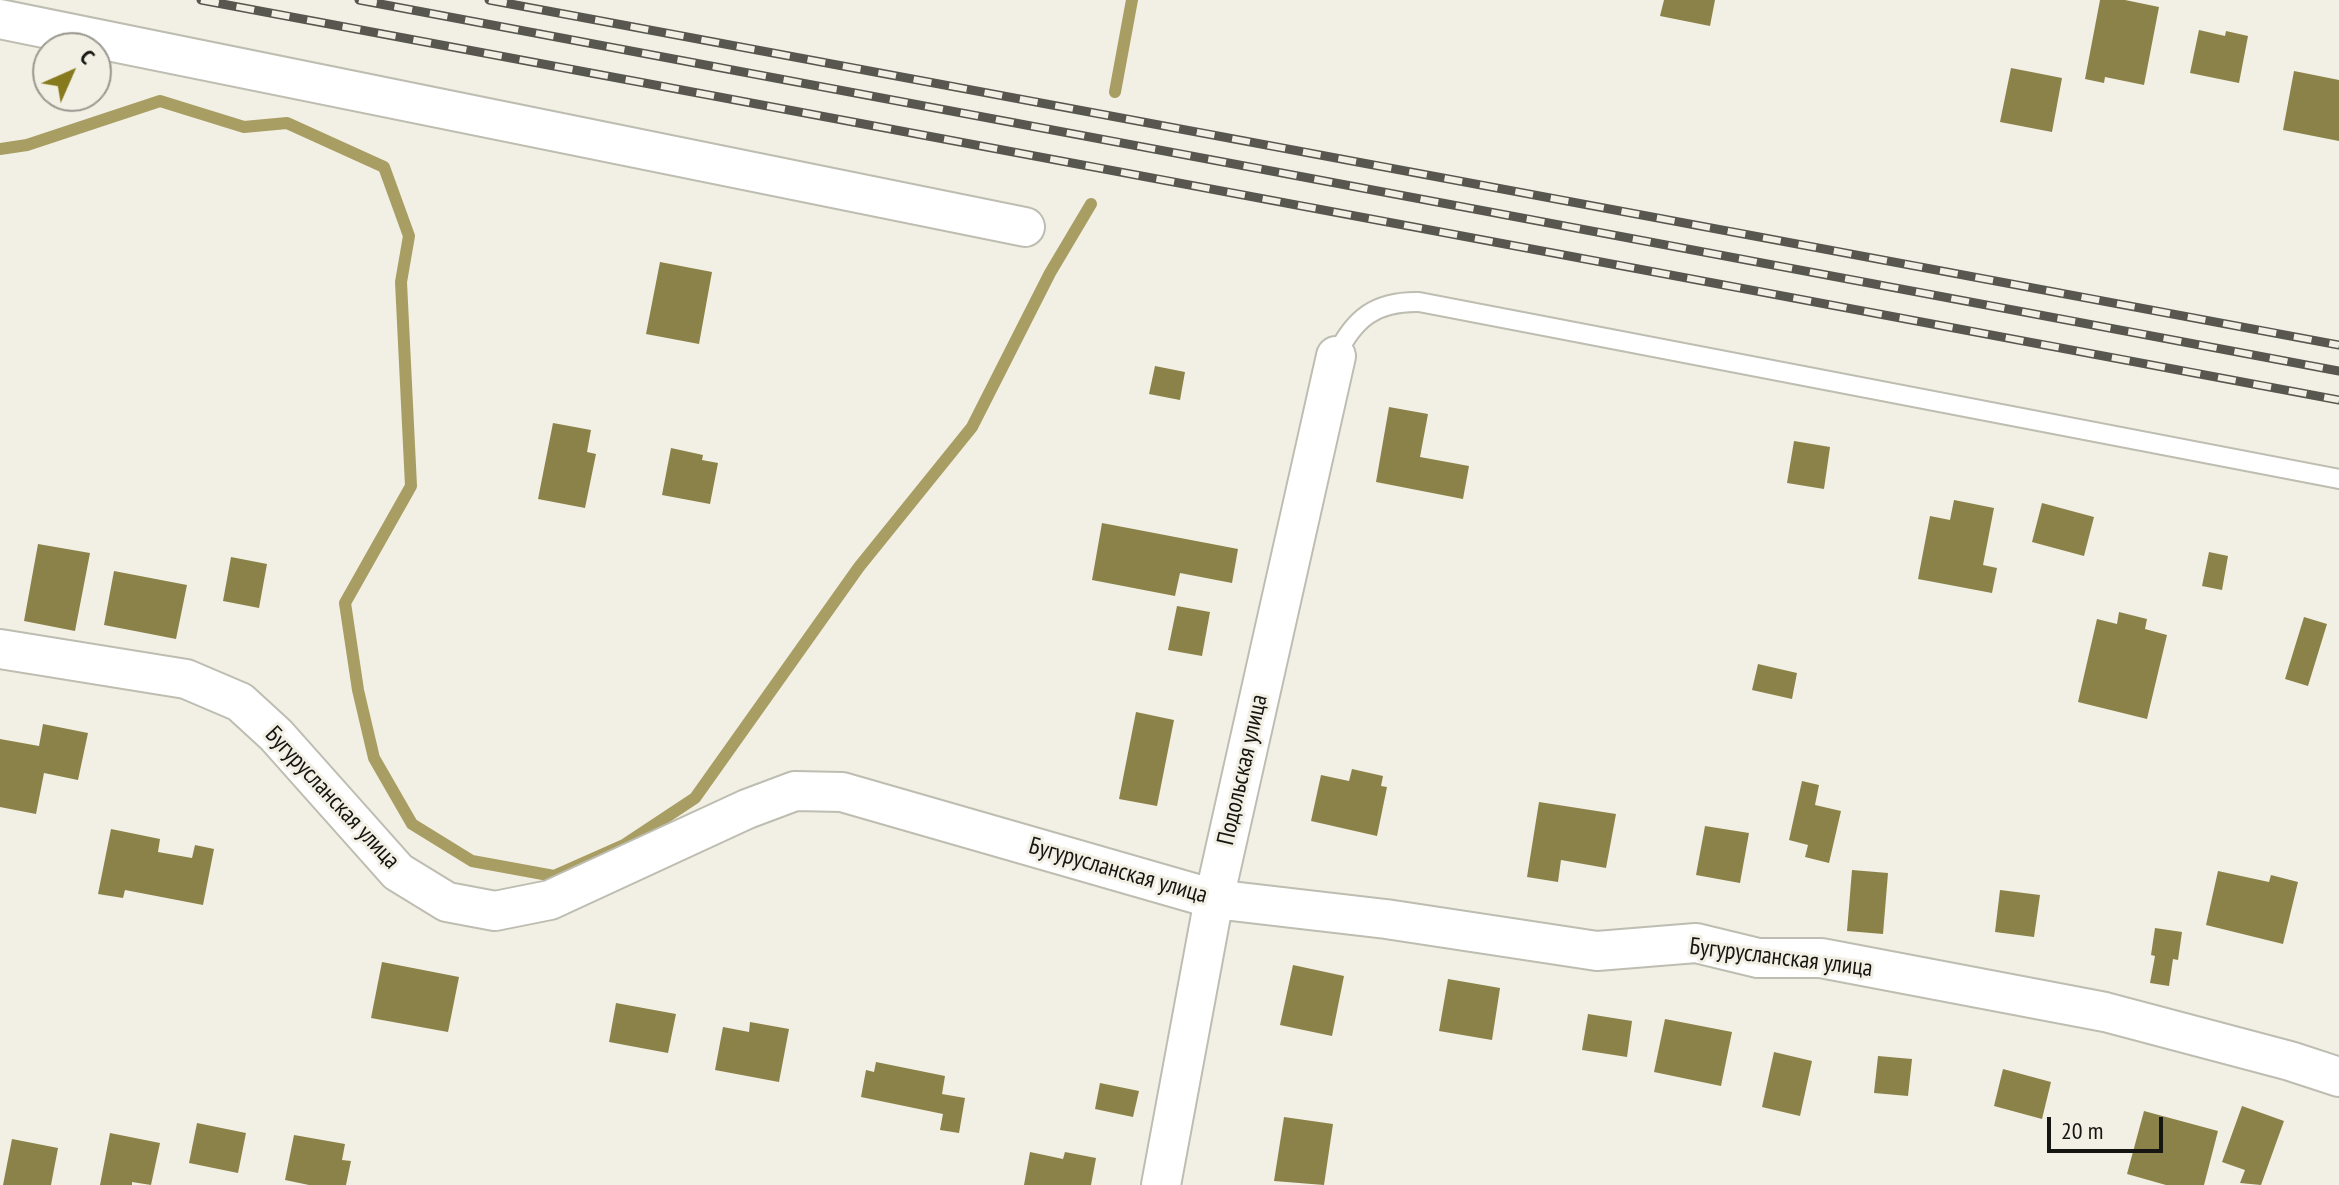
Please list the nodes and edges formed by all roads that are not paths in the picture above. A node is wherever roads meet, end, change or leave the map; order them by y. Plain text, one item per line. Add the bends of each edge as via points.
1 (0, 19) edge
2 (1025, 227) dead end
3 (1336, 356) joint
4 (2339, 479) edge
5 (0, 649) edge
6 (1214, 899) junction
7 (2339, 1077) edge
8 (1161, 1185) edge

1 - 2 street
3 - 4 lane via 1346,334 1377,308 1419,302
3 - 6 street, Подольская улица
5 - 6 street, Бугурусланская улица via 186,679 240,702 398,872 447,902 495,911 550,900 795,791 842,792
6 - 7 street, Бугурусланская улица via 1597,951 1696,943 1758,958 1821,958 2105,1012
6 - 8 street, Подольская улица

